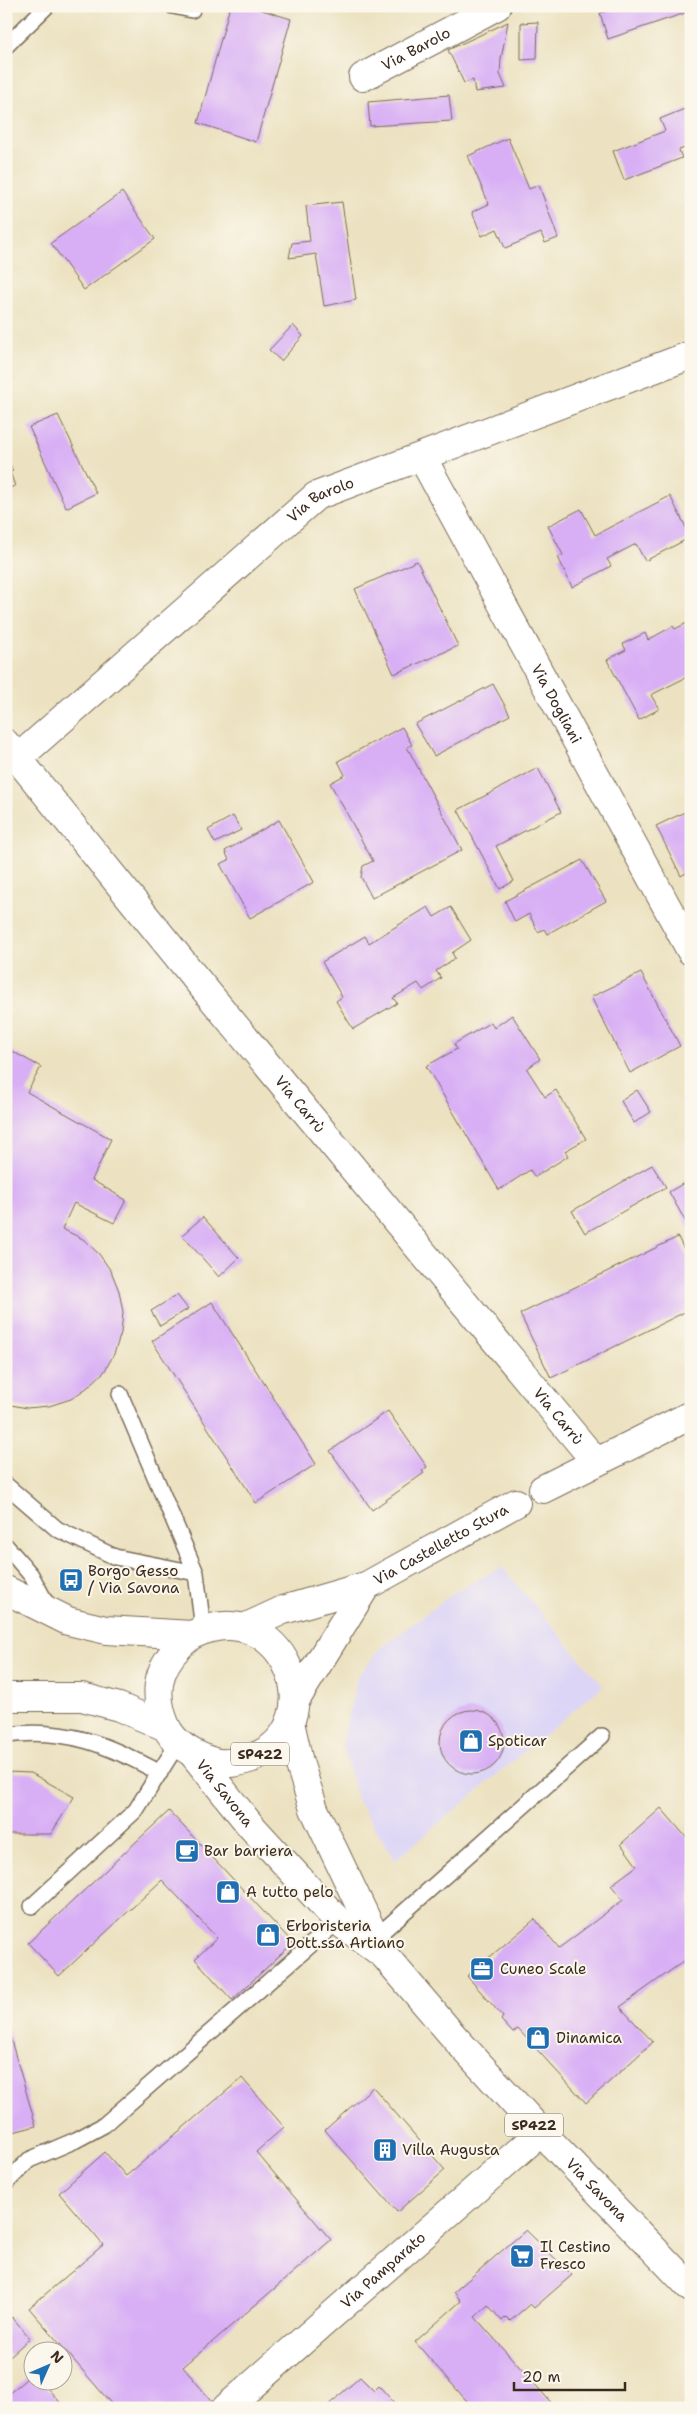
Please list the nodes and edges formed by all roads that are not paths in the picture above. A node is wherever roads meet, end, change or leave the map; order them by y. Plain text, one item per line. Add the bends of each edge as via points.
1 (47, 6) edge
2 (173, 6) edge
3 (496, 6) edge
4 (192, 10) dead end
5 (6, 46) edge
6 (363, 77) dead end
7 (691, 355) edge
8 (422, 457) junction
9 (12, 751) edge
10 (691, 951) edge
11 (120, 1394) dead end
12 (691, 1415) edge
13 (596, 1462) junction
14 (6, 1485) edge
15 (544, 1489) dead end
16 (516, 1503) dead end
17 (6, 1546) edge
18 (196, 1573) junction
19 (366, 1586) junction
20 (6, 1590) edge
21 (52, 1613) junction
22 (244, 1628) junction
23 (198, 1632) junction
24 (6, 1697) edge
25 (292, 1711) junction
26 (6, 1735) edge
27 (602, 1736) dead end
28 (180, 1742) junction
29 (160, 1773) junction
30 (32, 1906) dead end
31 (338, 1921) junction
32 (380, 1946) junction
33 (541, 2132) junction
34 (6, 2182) edge
35 (691, 2288) edge
36 (226, 2408) edge

1 - 5 lane
2 - 4 lane
3 - 6 street, Via Barolo
7 - 8 street, Via Barolo
8 - 9 street, Via Barolo via 316,496
8 - 10 street, Via Dogliani
9 - 13 street, Via Carrù via 198,982
11 - 18 lane
12 - 13 street
13 - 15 street
14 - 18 lane via 57,1529 115,1557
16 - 19 street, Via Castelletto Stura
17 - 21 lane via 31,1575
18 - 23 lane
19 - 22 street, Via Castelletto Stura via 283,1610
19 - 25 street, Via Castelletto Stura
20 - 21 street, SP422
21 - 23 street, SP422 via 68,1621 106,1630
22 - 23 street, SP422 via 223,1626
22 - 25 street, SP422 via 265,1638 283,1655 293,1677
23 - 28 street, SP422 via 176,1648 164,1665 158,1686 159,1707
24 - 28 street, Via Savona / SP422 via 82,1697 119,1707
25 - 28 street, SP422 via 278,1741 260,1755 238,1762 216,1763
25 - 32 street, Via Savona / SP422 via 299,1762 314,1809
26 - 29 lane via 33,1731 83,1738 122,1752
27 - 32 lane
28 - 29 lane
28 - 31 street, Via Savona / SP422
29 - 30 lane via 136,1810
31 - 32 street, Via Savona / SP422
31 - 34 lane via 104,2125 29,2160
32 - 33 street, Via Savona / SP422 via 454,2037
33 - 35 street, Via Savona / SP422
33 - 36 street, Via Pamparato

